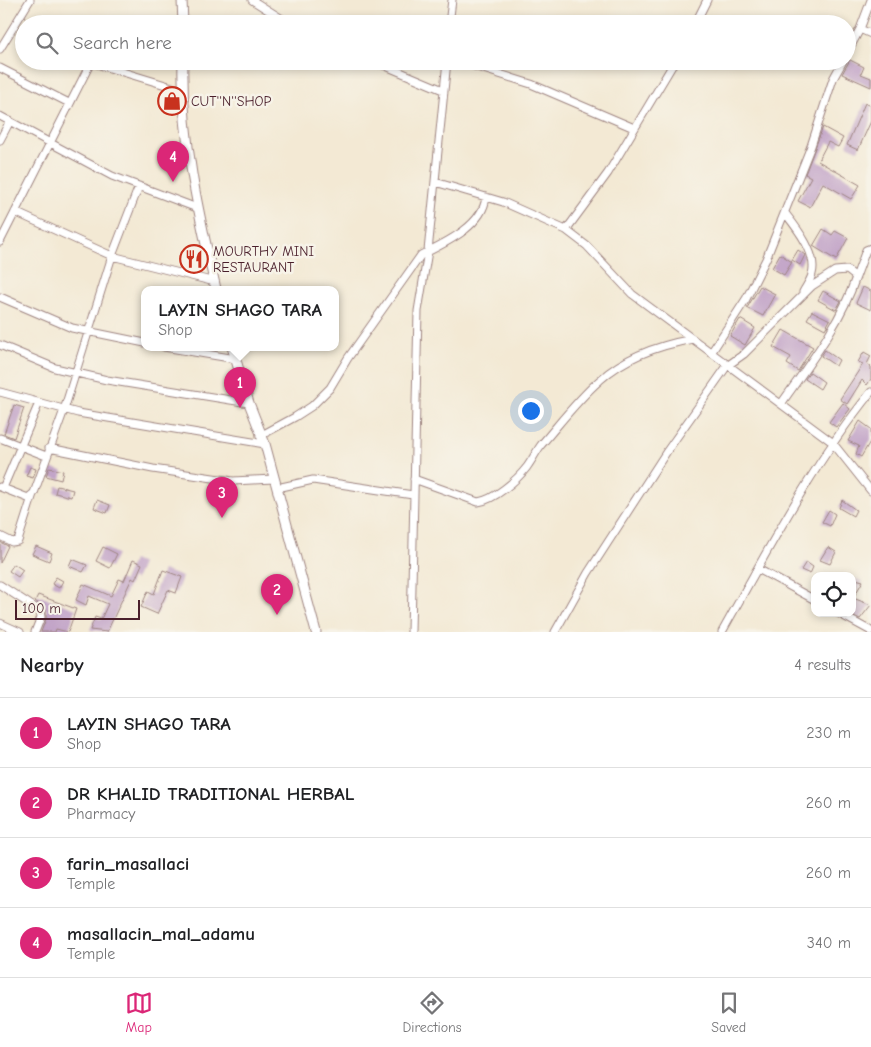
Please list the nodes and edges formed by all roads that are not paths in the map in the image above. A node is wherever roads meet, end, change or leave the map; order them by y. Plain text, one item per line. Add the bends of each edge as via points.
1 (30, 0) edge
2 (182, 0) edge
3 (252, 0) edge
4 (452, 0) edge
5 (707, 0) edge
6 (870, 0) edge
7 (21, 15) edge
8 (183, 15) edge
9 (276, 15) edge
10 (450, 15) edge
11 (700, 15) edge
12 (15, 24) edge
13 (860, 29) junction
14 (871, 34) edge
15 (856, 36) edge
16 (0, 49) edge
17 (0, 68) edge
18 (86, 70) edge
19 (116, 70) edge
20 (183, 70) edge
21 (395, 70) edge
22 (445, 70) edge
23 (487, 70) edge
24 (669, 70) edge
25 (838, 70) edge
26 (182, 90) junction
27 (443, 90) junction
28 (70, 103) junction
29 (0, 116) edge
30 (10, 121) junction
31 (634, 128) junction
32 (0, 140) edge
33 (50, 142) junction
34 (435, 182) junction
35 (139, 186) junction
36 (486, 197) junction
37 (197, 208) junction
38 (15, 212) junction
39 (785, 213) junction
40 (566, 230) junction
41 (0, 242) edge
42 (871, 248) edge
43 (428, 251) junction
44 (112, 256) junction
45 (856, 277) junction
46 (215, 286) edge
47 (800, 295) junction
48 (0, 297) edge
49 (86, 333) junction
50 (693, 339) junction
51 (141, 342) edge
52 (0, 345) edge
53 (188, 351) edge
54 (233, 351) edge
55 (711, 352) junction
56 (236, 359) junction
57 (727, 366) junction
58 (74, 372) junction
59 (0, 392) edge
60 (870, 393) edge
61 (39, 403) junction
62 (248, 403) junction
63 (782, 404) junction
64 (64, 410) junction
65 (0, 438) edge
66 (262, 440) junction
67 (832, 442) junction
68 (22, 447) junction
69 (49, 448) junction
70 (46, 456) junction
71 (414, 479) junction
72 (275, 483) junction
73 (2, 488) edge
74 (871, 491) edge
75 (34, 493) junction
76 (413, 495) junction
77 (0, 536) edge
78 (758, 569) junction
79 (0, 585) edge
80 (811, 598) edge
81 (845, 617) edge
82 (0, 623) edge
83 (871, 631) edge
84 (20, 632) edge
85 (35, 632) edge
86 (316, 632) edge
87 (411, 632) edge
88 (555, 632) edge
89 (722, 632) edge

1 - 7 street
2 - 8 street
3 - 9 street
4 - 10 street
5 - 11 street
6 - 13 street
12 - 16 street
13 - 14 street
13 - 15 street
17 - 28 street
18 - 28 street
19 - 26 street
20 - 26 street
21 - 27 street
22 - 27 street
23 - 31 street via 531,84
24 - 31 street
25 - 39 street
26 - 37 street
27 - 34 street
28 - 33 street
29 - 30 street
30 - 32 street
30 - 33 street
31 - 40 street via 608,173
33 - 35 street via 71,156
33 - 38 street
34 - 36 street
34 - 43 street
35 - 37 street
35 - 44 street
36 - 40 street
36 - 43 street via 481,215
37 - 46 street
38 - 41 street
38 - 44 street
39 - 47 street via 799,230 810,252 813,273
39 - 55 street via 746,299
40 - 50 street via 587,246 632,294
42 - 45 street via 866,250
43 - 66 street via 415,261 406,279 330,388 306,410
43 - 71 street via 418,311
44 - 46 street
44 - 49 street
45 - 47 street via 848,270 835,271
45 - 63 street via 824,342
47 - 57 street via 790,310
48 - 49 street
49 - 51 street
49 - 58 street
50 - 55 street
50 - 71 street via 652,349 614,369 540,446 526,468 484,501 478,502
52 - 58 street via 55,368
53 - 56 street
54 - 56 street
55 - 57 street
56 - 62 street
57 - 63 street
57 - 88 street via 588,573
58 - 62 street
58 - 64 street
59 - 61 street
60 - 67 street
61 - 64 street
61 - 68 street
62 - 66 street
63 - 67 street
64 - 66 street
64 - 69 street
65 - 68 street
66 - 72 street
67 - 74 street
67 - 78 street
68 - 70 street
68 - 73 street
69 - 70 street
69 - 72 street via 153,469 233,481
70 - 75 street
71 - 76 street
72 - 76 street via 313,480
72 - 86 street
73 - 75 street via 28,498
75 - 77 street via 18,542
76 - 87 street
78 - 80 street
78 - 89 street
79 - 85 street via 40,611
81 - 83 street
82 - 84 street

